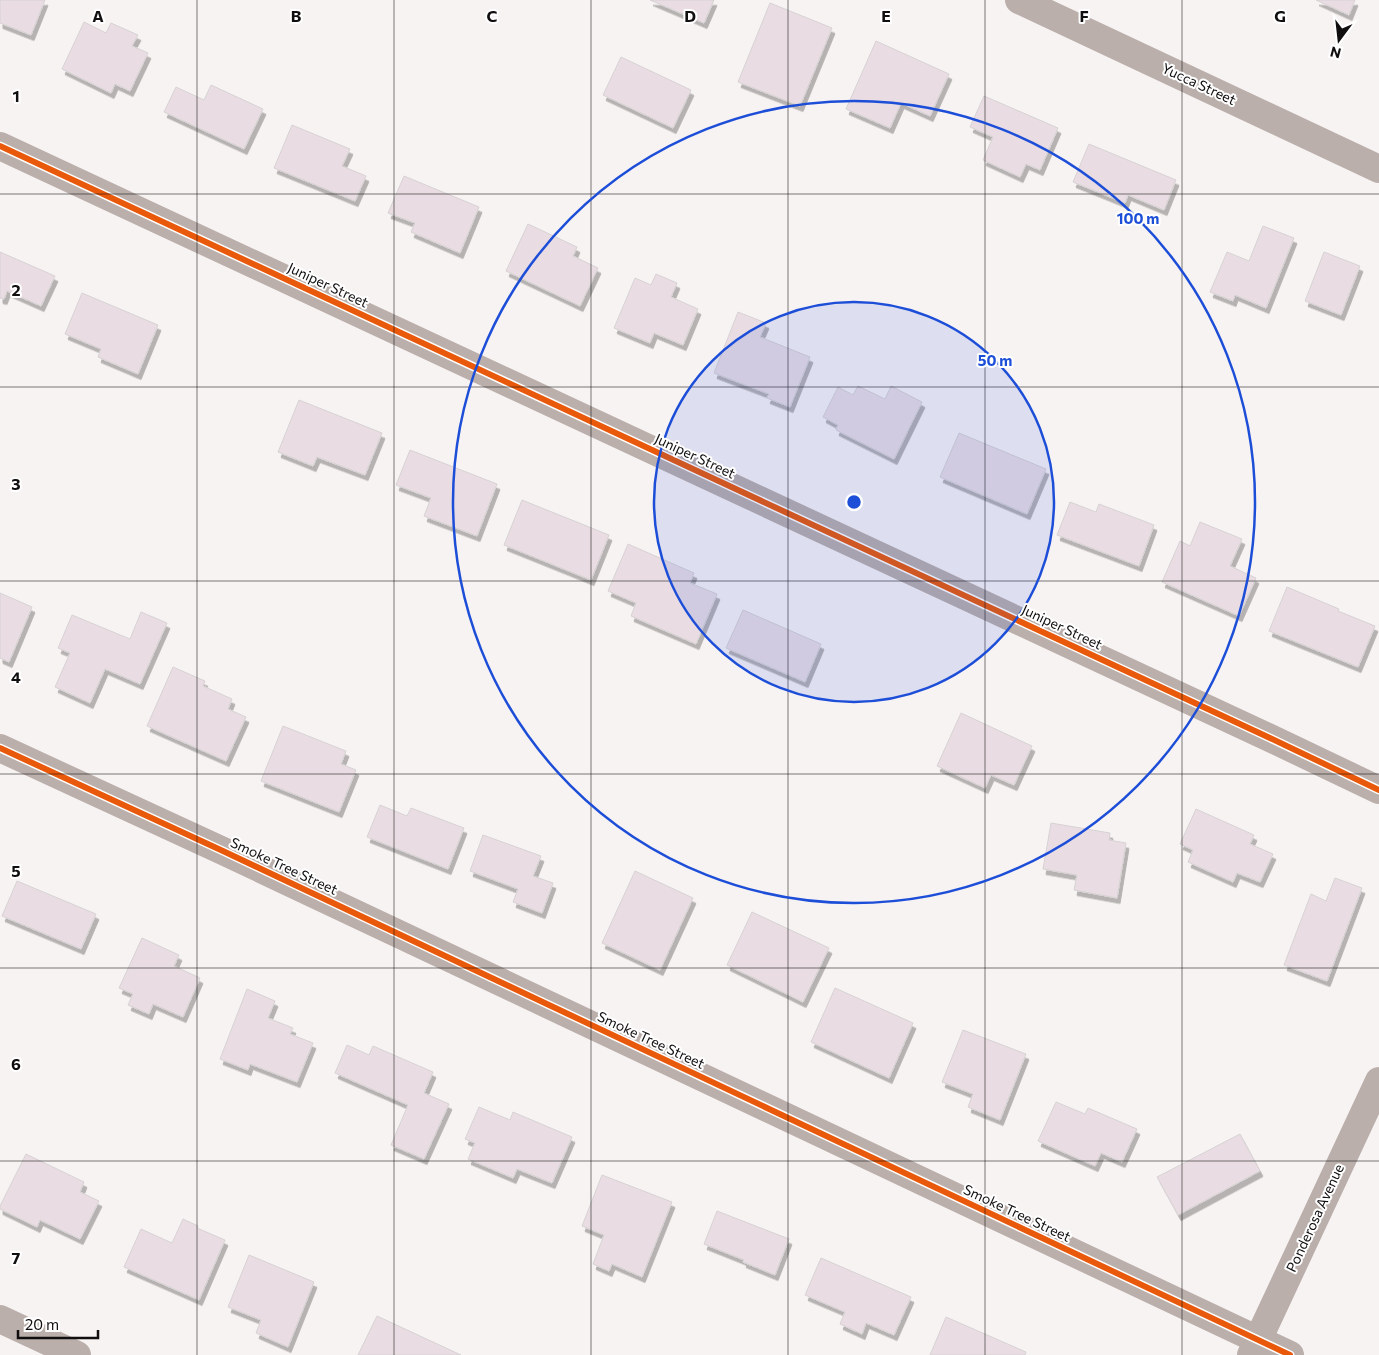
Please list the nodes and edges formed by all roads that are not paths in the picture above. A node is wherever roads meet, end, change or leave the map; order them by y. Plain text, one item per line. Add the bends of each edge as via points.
1 (1019, 0) edge
2 (0, 146) edge
3 (1379, 169) edge
4 (0, 748) edge
5 (1379, 790) edge
6 (1379, 1081) edge
7 (0, 1319) edge
8 (1254, 1348) edge
9 (77, 1355) edge
10 (1290, 1355) edge

1 - 3 street, Yucca Street
2 - 5 street, Juniper Street
4 - 8 street, Smoke Tree Street via 223,851
6 - 8 street, Ponderosa Avenue
7 - 9 street
8 - 10 street, Smoke Tree Street

